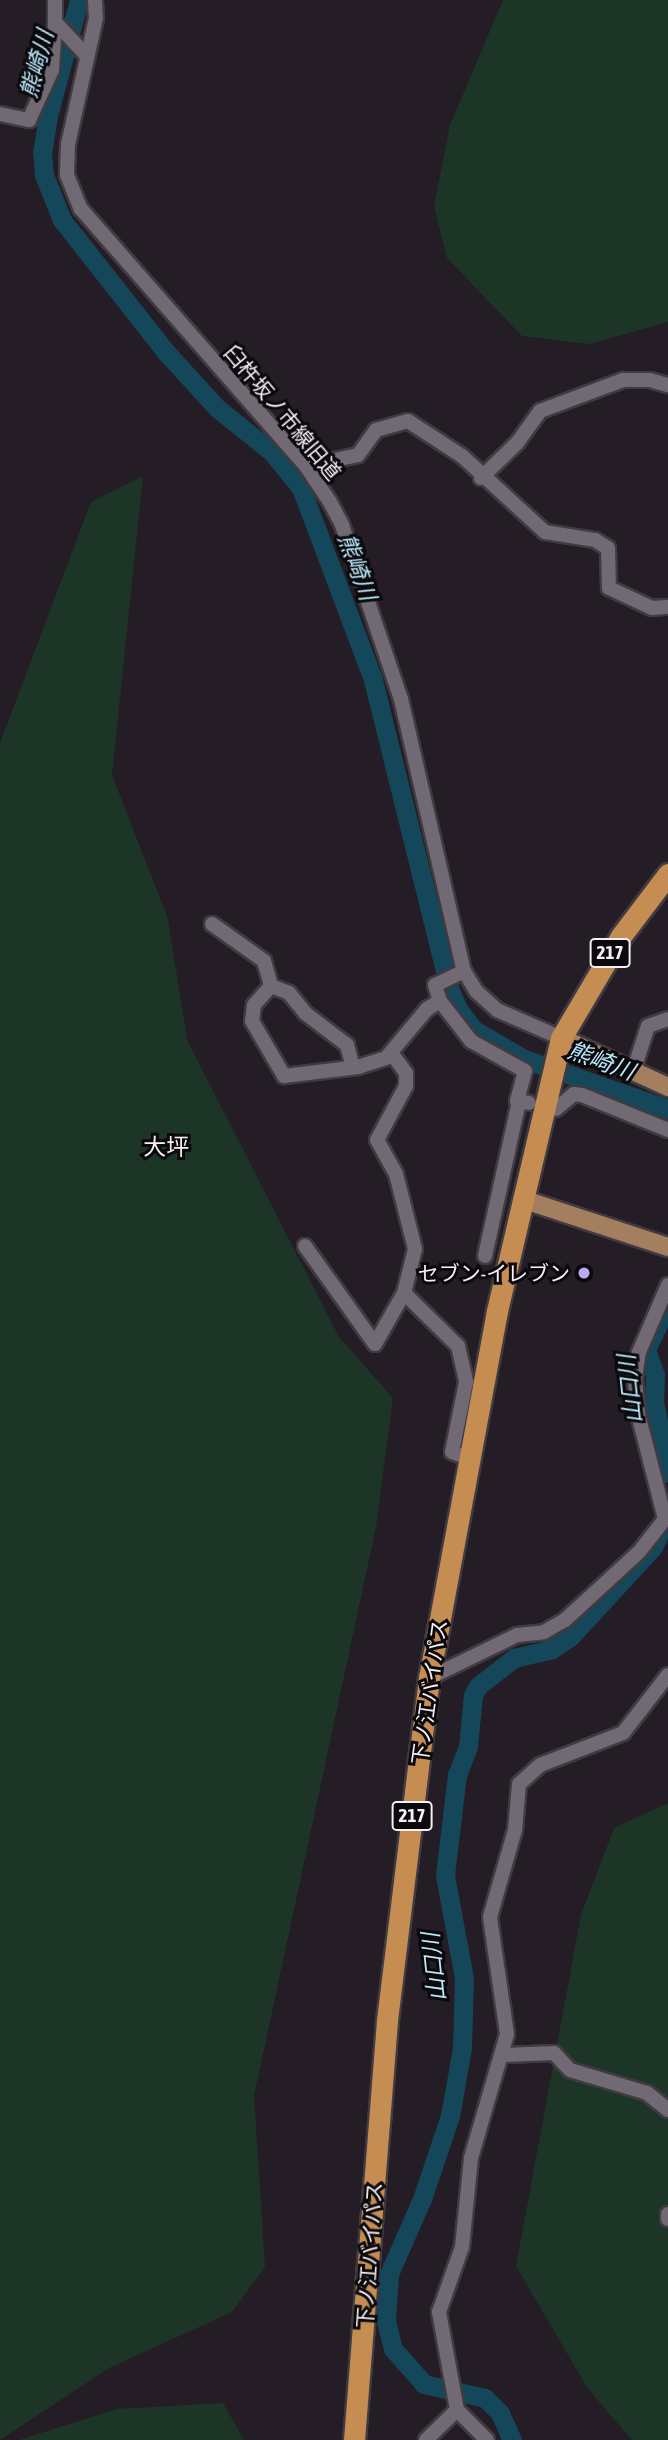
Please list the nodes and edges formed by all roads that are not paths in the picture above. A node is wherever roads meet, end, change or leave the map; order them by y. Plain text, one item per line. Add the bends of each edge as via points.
1 (55, 0) edge
2 (96, 0) edge
3 (58, 24) junction
4 (83, 51) junction
5 (0, 114) edge
6 (668, 385) edge
7 (306, 466) junction
8 (481, 478) junction
9 (668, 607) edge
10 (668, 874) edge
11 (212, 924) dead end
12 (462, 972) junction
13 (271, 986) junction
14 (440, 1001) junction
15 (668, 1019) edge
16 (561, 1038) junction
17 (392, 1054) junction
18 (353, 1067) junction
19 (634, 1069) junction
20 (668, 1087) edge
21 (556, 1109) dead end
22 (668, 1130) edge
23 (510, 1152) junction
24 (533, 1156) junction
25 (522, 1210) junction
26 (496, 1214) junction
27 (305, 1246) dead end
28 (668, 1247) edge
29 (485, 1256) dead end
30 (668, 1285) edge
31 (404, 1293) junction
32 (470, 1459) junction
33 (661, 1480) edge
34 (668, 1675) edge
35 (429, 1678) junction
36 (504, 2055) junction
37 (668, 2110) edge
38 (457, 2410) junction
39 (355, 2440) edge
40 (426, 2440) edge
41 (487, 2440) edge

1 - 3 street
2 - 4 street, 臼杵坂ノ市線旧道
3 - 4 street
3 - 5 street via 52,70 29,120
4 - 7 street, 臼杵坂ノ市線旧道 via 67,175 81,209
6 - 8 street via 623,380 540,411 517,443
7 - 8 street via 358,455 376,430 402,419 453,449
7 - 12 street, 臼杵坂ノ市線旧道 via 342,525 401,699
8 - 9 street via 545,532 595,540 608,548 609,588 652,608
10 - 16 highway, 217 via 621,936
11 - 13 street via 264,961
12 - 14 street via 438,984
12 - 16 street, 臼杵坂ノ市線旧道 via 497,1010
13 - 18 street via 289,993 306,1013 347,1045
13 - 18 street via 254,1005 252,1020 284,1076
14 - 17 street via 410,1028
14 - 23 street via 471,1041 526,1071 524,1102
15 - 19 street via 648,1026
16 - 19 main road
16 - 24 highway, 下ノ江バイパス / 217
17 - 18 street
17 - 31 street via 406,1073 406,1086 377,1140 397,1174 415,1250
19 - 20 main road
21 - 22 street via 574,1094 582,1095
23 - 24 street
23 - 26 street
24 - 25 highway, 下ノ江バイパス / 217
25 - 26 street
25 - 28 main road
25 - 32 highway, 下ノ江バイパス / 217 via 497,1311
26 - 29 street
27 - 31 street via 375,1344
30 - 33 street via 639,1352 635,1379
31 - 32 street via 458,1346 466,1382 452,1452
32 - 35 highway, 下ノ江バイパス / 217
33 - 35 street via 665,1519 654,1536 565,1620 544,1632 517,1635
34 - 36 street via 623,1733 540,1765 519,1784 515,1830 489,1917 507,2034
35 - 39 highway, 下ノ江バイパス / 217 via 387,2020
36 - 37 street via 554,2053 570,2070 647,2093
36 - 38 street via 471,2158 462,2247 439,2312
38 - 40 street
38 - 41 street

